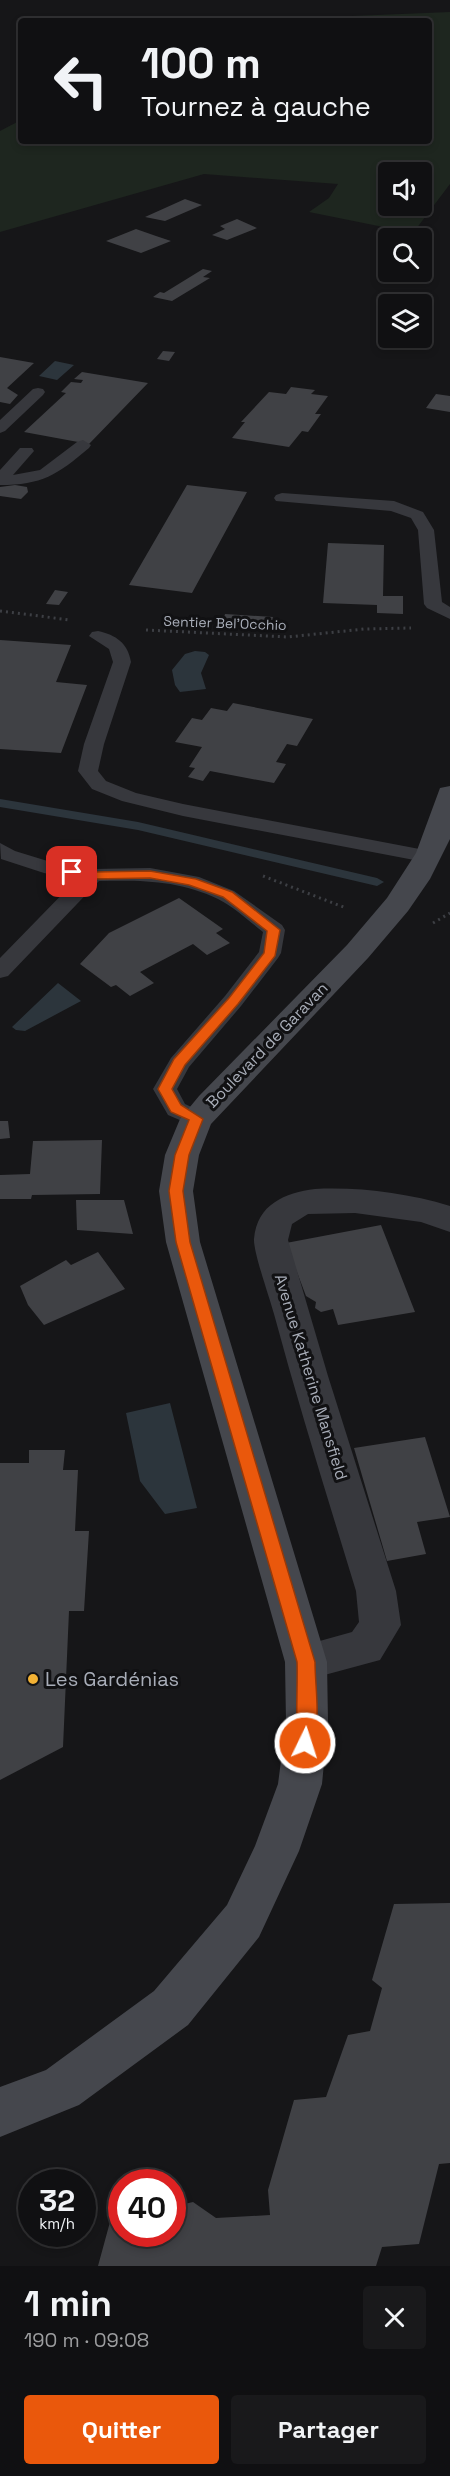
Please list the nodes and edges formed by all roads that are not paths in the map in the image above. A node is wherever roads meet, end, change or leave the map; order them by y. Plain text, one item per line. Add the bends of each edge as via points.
1 (38, 392) dead end
2 (0, 428) edge
3 (83, 445) dead end
4 (26, 451) dead end
5 (282, 498) dead end
6 (450, 614) edge
7 (98, 636) dead end
8 (450, 794) edge
9 (0, 849) edge
10 (430, 856) junction
11 (93, 875) junction
12 (0, 970) edge
13 (196, 1119) junction
14 (450, 1220) edge
15 (306, 1662) junction
16 (0, 2112) edge

1 - 2 lane
3 - 4 lane via 45,475 31,480 0,480
5 - 6 lane via 394,506 417,515 426,530 433,604
7 - 10 lane via 115,642 123,662 88,771 99,785 183,810
8 - 10 street, Boulevard de Garavan
9 - 11 lane via 51,869
10 - 13 street, Boulevard de Garavan via 385,923
11 - 12 lane
11 - 13 lane via 150,874 192,881 227,894 274,930 270,953 179,1062 165,1089 176,1108
13 - 15 street, Boulevard de Garavan via 182,1155 176,1191 183,1242
14 - 15 street, Avenue Katherine Mansfield via 393,1204 343,1200 301,1203 277,1217 271,1240 376,1591 380,1625 365,1647
15 - 16 street, Boulevard de Garavan via 307,1722 300,1784 276,1851 243,1921 171,2008 62,2088

